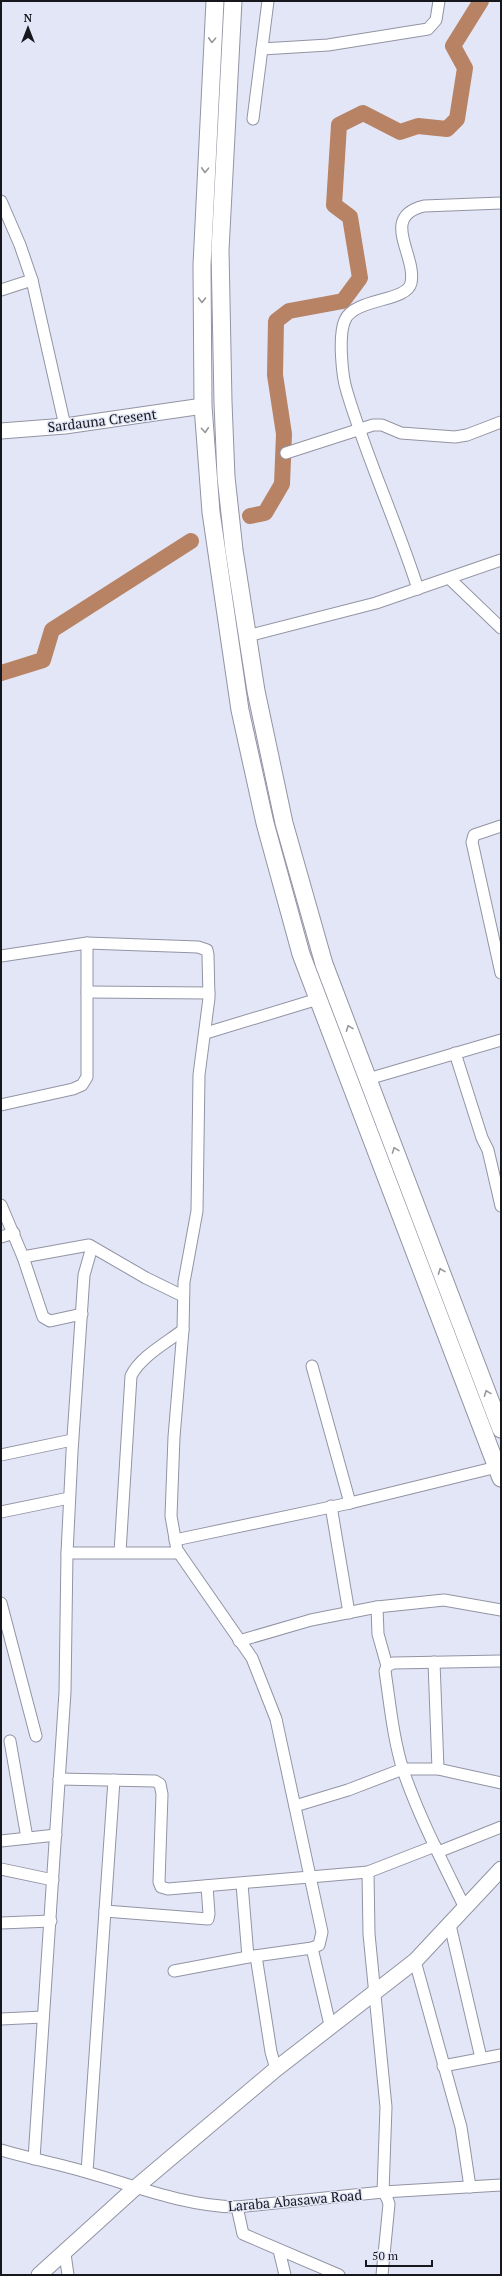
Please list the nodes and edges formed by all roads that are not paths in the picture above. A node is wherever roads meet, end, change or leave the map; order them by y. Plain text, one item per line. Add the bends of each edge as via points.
1 (214, 1) edge
2 (233, 1) edge
3 (268, 1) edge
4 (439, 1) edge
5 (262, 49) junction
6 (253, 120) dead end
7 (1, 202) edge
8 (501, 203) edge
9 (32, 280) junction
10 (1, 290) edge
11 (204, 406) junction
12 (501, 422) edge
13 (65, 426) junction
14 (360, 427) junction
15 (1, 431) edge
16 (286, 453) dead end
17 (501, 560) edge
18 (450, 579) junction
19 (418, 589) junction
20 (501, 628) edge
21 (247, 636) junction
22 (501, 826) edge
23 (86, 943) junction
24 (1, 956) edge
25 (501, 973) edge
26 (87, 992) junction
27 (209, 993) junction
28 (318, 999) junction
29 (206, 1033) junction
30 (501, 1040) edge
31 (455, 1053) junction
32 (368, 1079) junction
33 (1, 1105) edge
34 (501, 1204) edge
35 (1, 1205) edge
36 (14, 1233) junction
37 (1, 1237) edge
38 (92, 1247) junction
39 (24, 1257) junction
40 (183, 1296) junction
41 (82, 1314) junction
42 (183, 1330) junction
43 (312, 1366) dead end
44 (501, 1429) edge
45 (72, 1440) junction
46 (1, 1456) edge
47 (499, 1472) edge
48 (69, 1498) junction
49 (350, 1502) junction
50 (331, 1506) junction
51 (1, 1512) edge
52 (175, 1540) junction
53 (120, 1552) junction
54 (67, 1553) junction
55 (179, 1553) junction
56 (1, 1603) edge
57 (376, 1607) junction
58 (501, 1610) edge
59 (349, 1613) junction
60 (4, 1627) edge
61 (239, 1641) junction
62 (501, 1661) edge
63 (434, 1662) junction
64 (387, 1666) junction
65 (36, 1736) dead end
66 (10, 1741) dead end
67 (403, 1769) junction
68 (438, 1769) junction
69 (60, 1779) junction
70 (114, 1780) junction
71 (501, 1783) edge
72 (295, 1806) junction
73 (501, 1827) edge
74 (56, 1835) junction
75 (26, 1838) junction
76 (1, 1841) edge
77 (437, 1849) junction
78 (1, 1869) edge
79 (501, 1869) edge
80 (368, 1872) junction
81 (1, 1874) edge
82 (310, 1877) junction
83 (53, 1880) junction
84 (242, 1884) junction
85 (207, 1886) junction
86 (465, 1908) junction
87 (105, 1911) junction
88 (51, 1921) junction
89 (1, 1923) edge
90 (450, 1925) junction
91 (312, 1948) junction
92 (252, 1956) junction
93 (415, 1961) junction
94 (174, 1972) dead end
95 (374, 1993) junction
96 (43, 2017) junction
97 (1, 2019) edge
98 (330, 2025) junction
99 (501, 2055) edge
100 (481, 2058) junction
101 (443, 2066) junction
102 (276, 2069) junction
103 (1, 2150) edge
104 (34, 2159) junction
105 (87, 2172) junction
106 (501, 2185) edge
107 (470, 2187) junction
108 (135, 2188) junction
109 (383, 2192) junction
110 (237, 2206) junction
111 (279, 2250) junction
112 (65, 2254) junction
113 (39, 2275) edge
114 (68, 2275) edge
115 (285, 2275) edge
116 (339, 2275) edge
117 (382, 2275) edge

1 -> 11 main road via 202,265
2 - 21 main road via 222,195 220,320 226,477
3 - 5 street
4 - 5 street via 436,20 428,29 328,45
5 - 6 street
7 - 9 street
8 - 14 street via 424,206 412,209 405,215 402,230 412,278 410,286 402,293 361,306 344,321 344,378
9 - 10 street
9 - 13 street
11 - 13 street, Sardauna Cresent
11 -> 28 main road via 211,512 240,710 265,823 301,954
12 - 14 street via 455,437 402,433 382,424
13 - 15 street, Sardauna Cresent
14 - 16 street
14 - 19 street
17 - 18 street
18 - 19 street
18 - 20 street
19 - 21 street via 376,603
32 -> 21 main road via 324,964 284,823 269,758
22 - 25 street via 474,835 472,842
23 - 24 street
23 - 26 street
23 - 27 street via 204,948 208,955
26 - 27 street
26 - 33 street via 87,1077 82,1085 73,1090
27 - 29 street
28 - 29 street
28 - 47 main road
29 - 40 street via 199,1075 197,1211
30 - 31 street
31 - 32 street
31 - 34 street via 488,1150
44 -> 32 main road
35 - 36 street
36 - 37 street
36 - 39 street
38 - 39 street via 89,1245
38 - 40 street
38 - 41 street via 84,1276
39 - 41 street via 46,1320
40 - 42 street
41 - 45 street
42 - 52 street via 173,1443 171,1516
42 - 53 street via 155,1350 134,1369 131,1376
43 - 49 street
45 - 46 street
45 - 48 street
47 - 49 street
48 - 51 street
48 - 54 street
49 - 50 street
50 - 52 street
50 - 59 street
52 - 55 street
53 - 54 street
53 - 55 street
54 - 69 street via 65,1692
55 - 61 street
56 - 60 street
57 - 58 street via 444,1600
57 - 59 street
57 - 64 street via 378,1634
59 - 61 street via 311,1620
60 - 65 street
61 - 72 street via 252,1658 276,1719
62 - 63 street
63 - 64 street
63 - 68 street
64 - 67 street via 385,1671 394,1731
66 - 75 street
67 - 68 street
67 - 72 street via 348,1790
67 - 77 street
68 - 71 street
69 - 70 street
69 - 74 street
70 - 85 street via 155,1781 160,1784 161,1887 168,1889
70 - 87 street
72 - 82 street
73 - 77 street
74 - 75 street
74 - 83 street
75 - 76 street
77 - 80 street
77 - 86 street
78 - 81 street
78 - 83 street
79 - 86 street
80 - 82 street
80 - 95 street via 369,1934
82 - 84 street
82 - 91 street via 322,1932 319,1945
83 - 88 street
84 - 85 street
84 - 92 street
85 - 87 street via 208,1919
86 - 90 street
87 - 105 street
88 - 89 street
88 - 96 street
90 - 93 street
90 - 100 street
91 - 92 street
91 - 98 street
92 - 94 street
92 - 102 street
93 - 95 street
93 - 101 street
95 - 98 street
95 - 109 street via 386,2107
96 - 97 street
96 - 104 street
98 - 102 street
99 - 100 street
100 - 101 street
101 - 107 street via 461,2127
102 - 108 street
103 - 104 street, Laraba Abasawa Road
104 - 105 street, Laraba Abasawa Road
105 - 108 street, Laraba Abasawa Road
106 - 107 street, Laraba Abasawa Road
107 - 109 street, Laraba Abasawa Road
108 - 110 street, Laraba Abasawa Road via 199,2204
108 - 112 street
109 - 110 street, Laraba Abasawa Road
109 - 117 street via 389,2204
110 - 111 street via 243,2234
111 - 115 street
111 - 116 street
112 - 113 street
112 - 114 street

